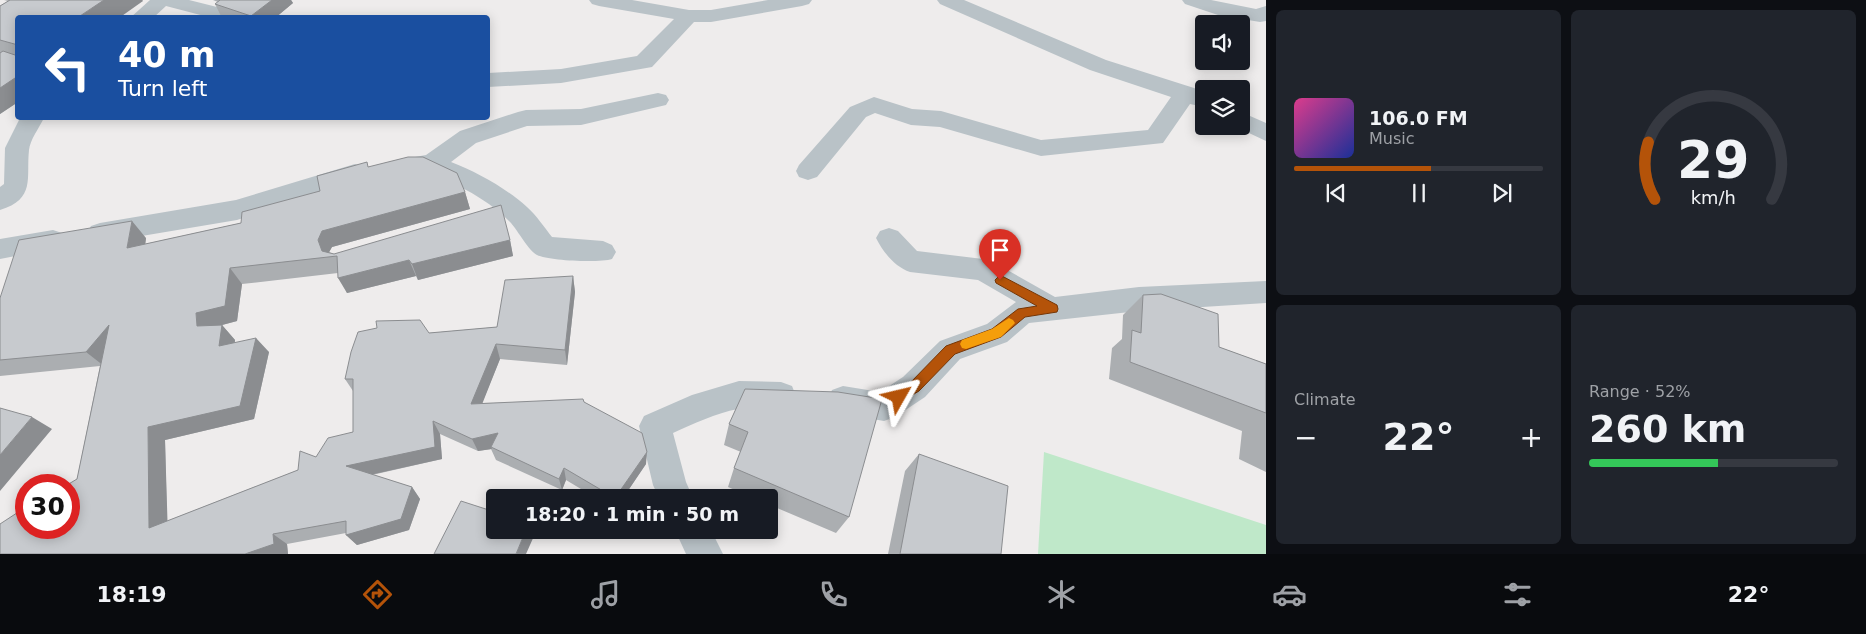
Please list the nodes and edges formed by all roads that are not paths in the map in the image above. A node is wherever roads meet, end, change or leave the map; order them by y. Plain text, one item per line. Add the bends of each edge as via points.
1 (163, 0) edge
2 (599, 0) edge
3 (802, 0) edge
4 (947, 0) edge
5 (1192, 0) edge
6 (214, 12) edge
7 (1266, 12) edge
8 (144, 15) edge
9 (689, 16) junction
10 (490, 80) edge
11 (1195, 97) edge
12 (658, 100) dead end
13 (31, 120) edge
14 (1250, 125) edge
15 (463, 127) edge
16 (1266, 133) edge
17 (402, 163) edge
18 (432, 163) junction
19 (375, 168) edge
20 (808, 171) dead end
21 (0, 201) edge
22 (510, 209) junction
23 (482, 217) edge
24 (889, 238) dead end
25 (0, 249) edge
26 (603, 252) dead end
27 (1266, 292) edge
28 (1052, 309) junction
29 (672, 489) edge
30 (697, 539) edge
31 (705, 554) edge

1 - 6 street
1 - 8 street
2 - 9 street
3 - 9 street via 711,16
4 - 11 street via 1098,65
5 - 7 street via 1218,9 1260,16
9 - 10 street via 644,62 562,76
11 - 20 street via 1155,137 1041,148 941,119 911,117 874,105 858,112
12 - 15 street via 581,117 526,118
13 - 21 street via 17,148 16,187
14 - 16 street
15 - 18 street
17 - 18 street
18 - 22 street via 472,182
19 - 25 street via 237,210
22 - 23 street
22 - 26 street via 517,213 544,247
24 - 28 street via 910,261 983,270
27 - 28 street
28 - 29 street via 1022,312 997,333 950,350 914,387 884,407 814,397 738,395 692,409 655,426
30 - 31 street

